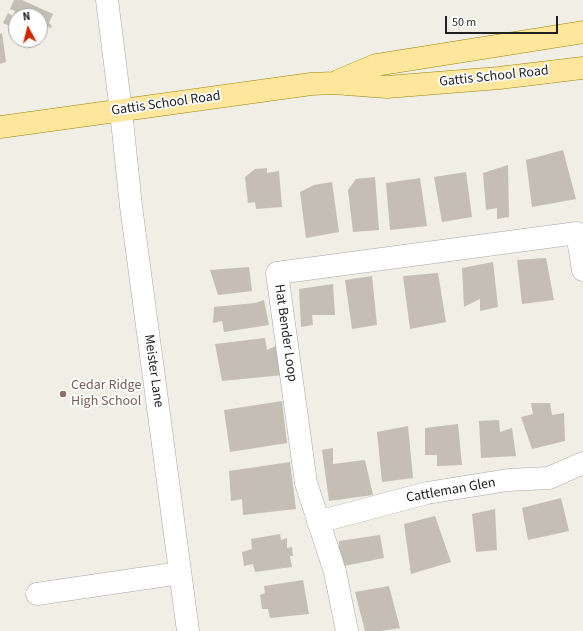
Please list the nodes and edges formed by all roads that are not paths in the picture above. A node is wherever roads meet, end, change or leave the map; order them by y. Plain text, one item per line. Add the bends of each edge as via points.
1 (107, 0) edge
2 (583, 32) edge
3 (583, 68) edge
4 (333, 83) junction
5 (121, 111) junction
6 (0, 127) edge
7 (583, 270) edge
8 (583, 463) edge
9 (318, 522) junction
10 (180, 573) junction
11 (37, 594) dead end
12 (188, 631) edge
13 (347, 631) edge

1 - 5 street, Meister Lane
2 - 4 main road, Gattis School Road via 376,65
3 - 4 main road, Gattis School Road via 387,87
4 - 5 main road, Gattis School Road via 310,84
5 - 6 main road, Gattis School Road
5 - 10 street, Meister Lane via 131,206
7 - 9 street, Hat Bender Loop via 577,233 277,273 306,483
8 - 9 street, Cattleman Glen via 549,478 508,480 427,492
9 - 13 street, Hat Bender Loop via 335,572
10 - 11 street
10 - 12 street, Meister Lane

